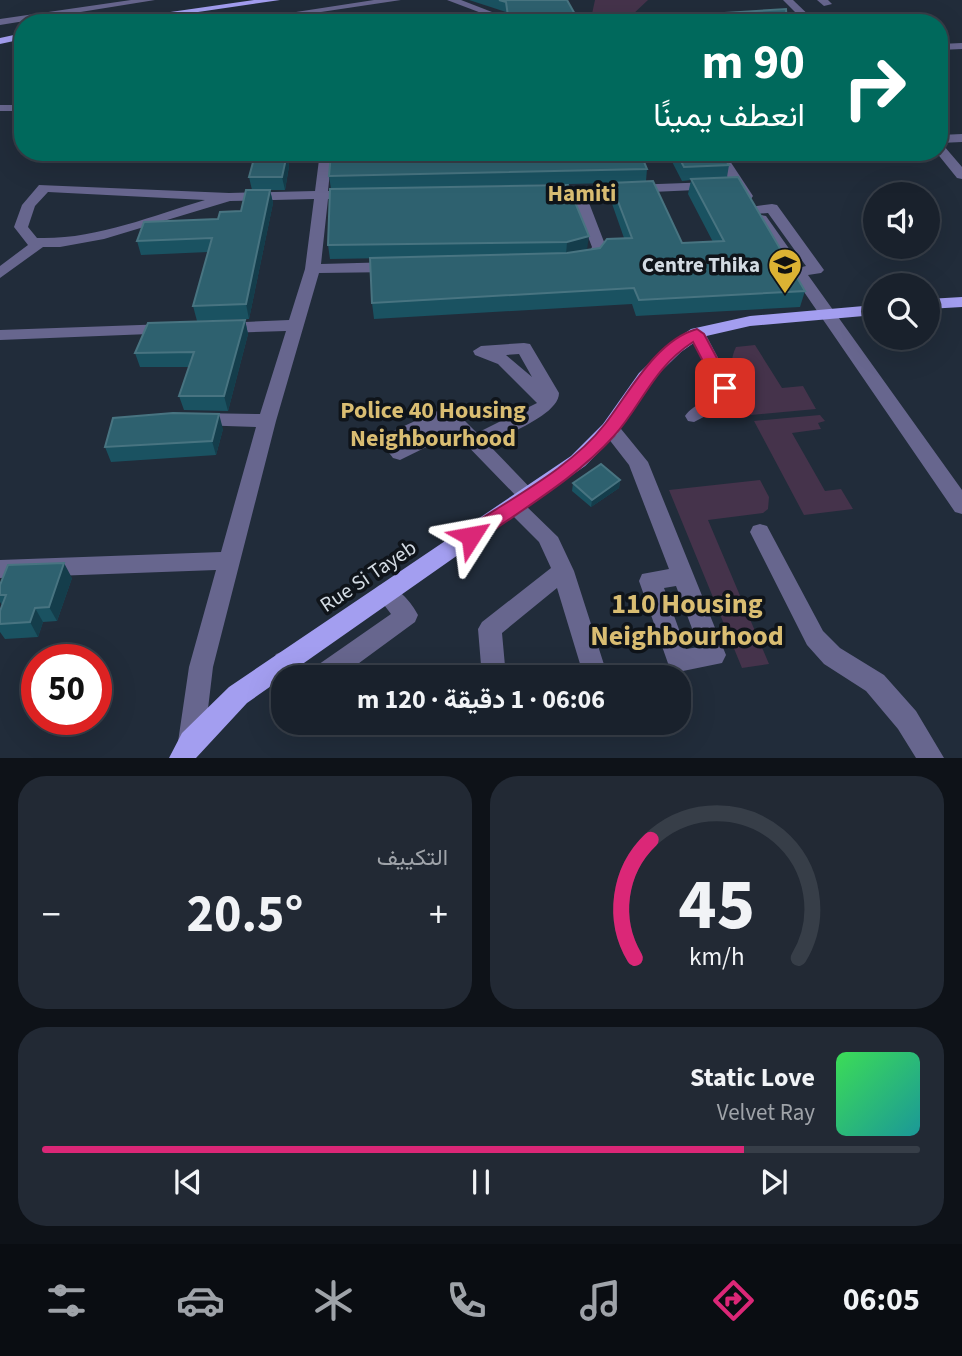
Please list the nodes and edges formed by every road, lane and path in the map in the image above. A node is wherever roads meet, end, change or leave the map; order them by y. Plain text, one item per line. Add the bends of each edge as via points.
1 (150, 0) edge
2 (275, 0) edge
3 (396, 0) edge
4 (452, 0) edge
5 (788, 0) edge
6 (300, 12) dead end
7 (487, 12) dead end
8 (59, 14) edge
9 (168, 14) edge
10 (803, 14) edge
11 (948, 158) edge
12 (325, 161) edge
13 (724, 161) edge
14 (962, 175) edge
15 (735, 179) junction
16 (537, 192) edge
17 (578, 192) junction
18 (374, 194) edge
19 (319, 195) junction
20 (229, 197) junction
21 (40, 242) junction
22 (566, 262) edge
23 (406, 267) edge
24 (313, 269) junction
25 (0, 273) edge
26 (962, 302) edge
27 (940, 303) edge
28 (863, 312) edge
29 (832, 316) junction
30 (297, 325) junction
31 (697, 334) junction
32 (0, 335) edge
33 (548, 403) dead end
34 (694, 416) dead end
35 (181, 419) edge
36 (267, 421) junction
37 (457, 424) dead end
38 (610, 429) junction
39 (475, 442) junction
40 (521, 502) junction
41 (962, 506) edge
42 (760, 532) dead end
43 (230, 561) junction
44 (0, 569) edge
45 (563, 571) junction
46 (684, 576) dead end
47 (386, 593) junction
48 (296, 665) edge
49 (338, 665) edge
50 (493, 665) edge
51 (592, 665) edge
52 (271, 679) edge
53 (187, 750) edge
54 (931, 758) edge

1 - 8 street
2 - 9 main road
3 - 6 street
4 - 7 street
5 - 10 street
11 - 14 street
12 - 19 street
13 - 15 street
15 - 17 street
15 - 29 street via 752,205 772,208 816,270 796,272
16 - 17 street
17 - 22 street via 599,247 593,258
18 - 19 street
19 - 20 street
19 - 24 street
20 - 21 street via 104,235
20 - 21 street via 44,188 29,205 21,227 28,238
21 - 25 street
23 - 24 street
24 - 30 street
26 - 27 main road
28 - 29 main road, Rue Si Tayeb
29 - 31 main road, Rue Si Tayeb via 750,321
29 - 41 street
30 - 32 street
30 - 36 street
31 - 34 street via 725,388 717,403
31 - 38 main road, Rue Si Tayeb via 645,377
33 - 39 street
35 - 36 street
36 - 43 street
37 - 39 street
38 - 40 main road, Rue Si Tayeb via 578,461
38 - 46 street via 638,462
39 - 40 street
40 - 45 street via 547,537
40 - 47 main road, Rue Si Tayeb
42 - 54 street via 815,638 832,656 875,683 907,720
43 - 44 street
43 - 53 street via 201,667
45 - 50 street via 490,629
45 - 51 street
47 - 48 main road, Rue Si Tayeb
47 - 49 street via 407,615
52 - 53 main road, Rue Si Tayeb via 239,695

